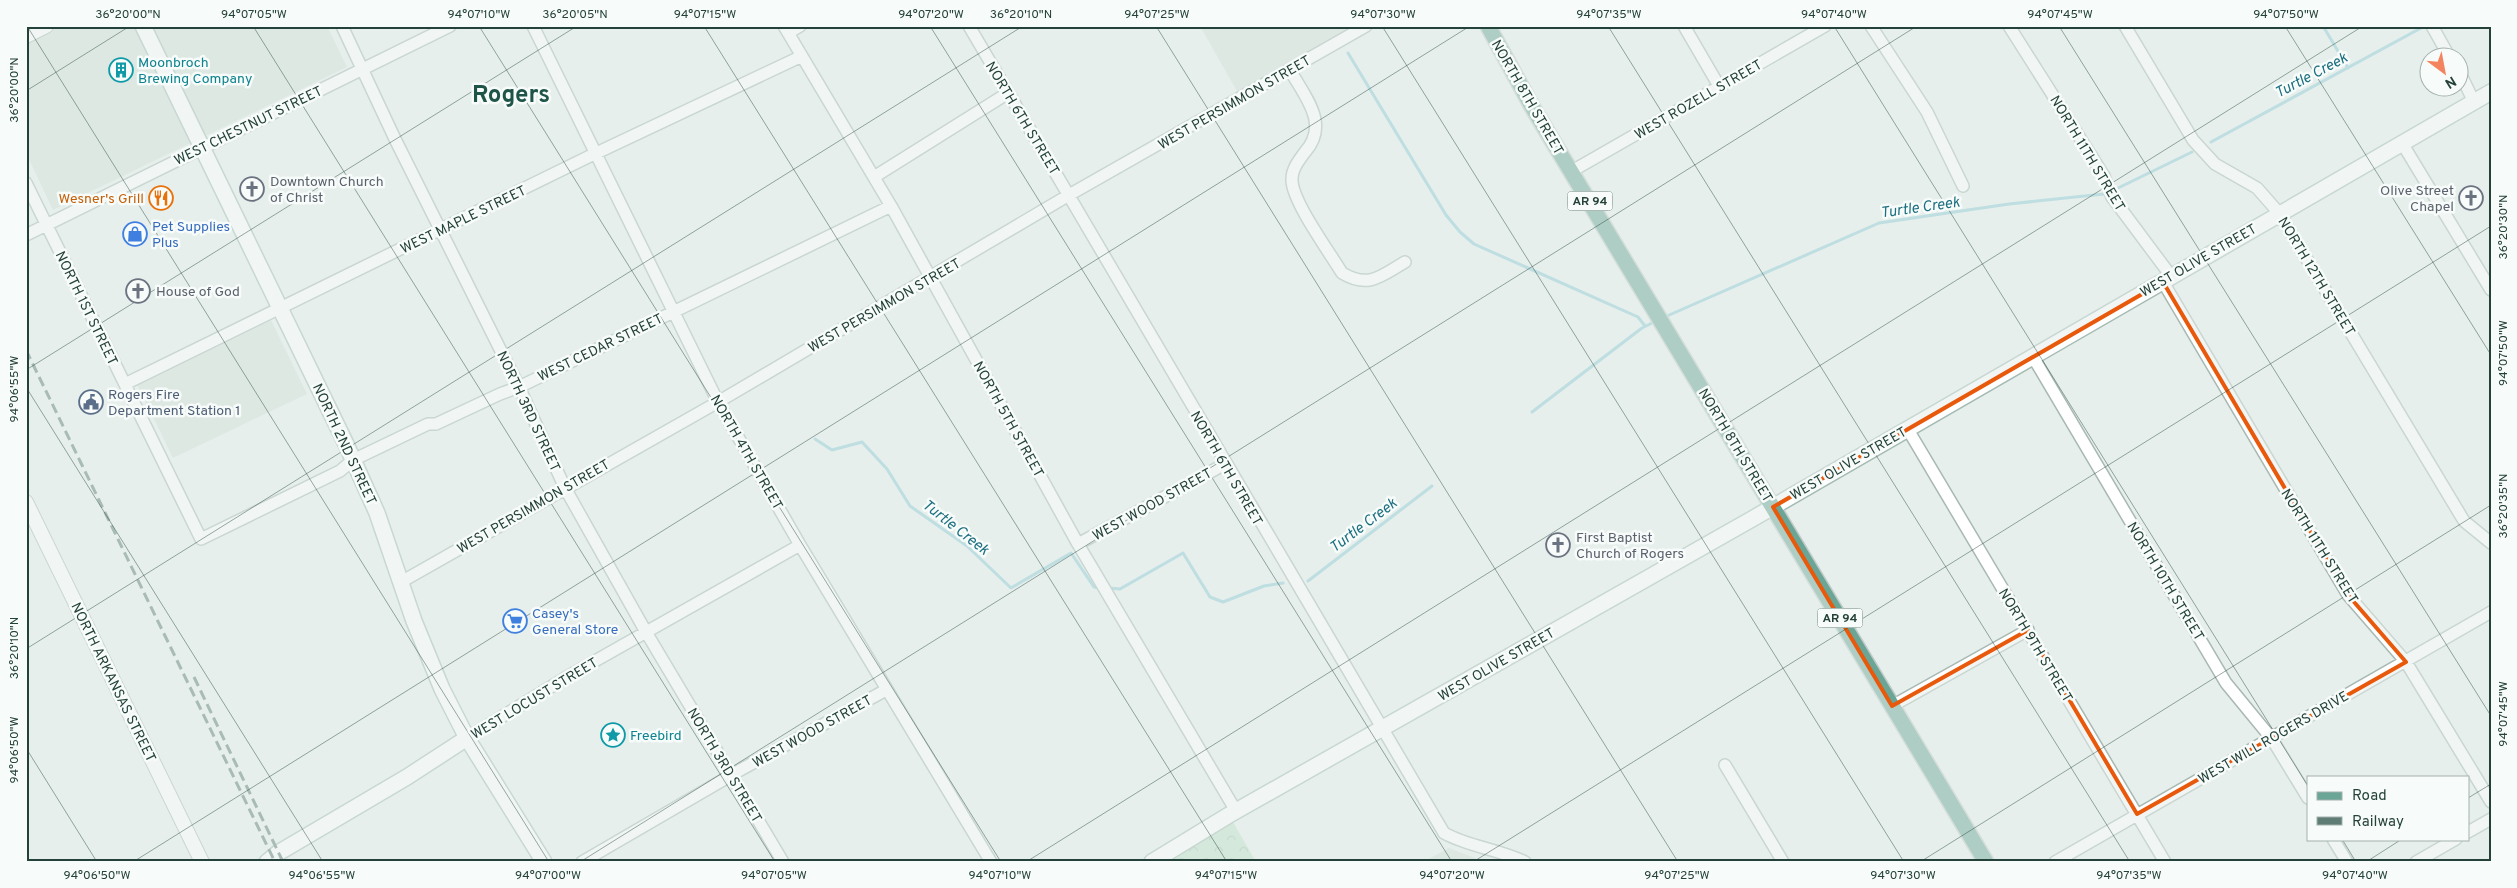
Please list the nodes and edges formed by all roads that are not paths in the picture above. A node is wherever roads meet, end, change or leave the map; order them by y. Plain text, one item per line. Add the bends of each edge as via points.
1 (46, 26) edge
2 (143, 26) edge
3 (342, 26) edge
4 (450, 26) edge
5 (533, 26) edge
6 (800, 26) edge
7 (969, 26) edge
8 (1366, 26) edge
9 (1488, 26) edge
10 (1684, 26) edge
11 (1824, 26) edge
12 (1871, 26) edge
13 (2009, 26) edge
14 (2125, 26) edge
15 (2432, 26) edge
16 (786, 30) edge
17 (26, 36) edge
18 (2444, 48) edge
19 (802, 56) junction
20 (361, 70) junction
21 (1290, 70) junction
22 (1719, 86) junction
23 (2491, 92) edge
24 (1008, 93) junction
25 (2470, 94) edge
26 (2474, 102) junction
27 (2402, 143) junction
28 (203, 148) junction
29 (597, 154) junction
30 (1572, 172) junction
31 (874, 177) junction
32 (26, 183) edge
33 (1963, 186) dead end
34 (1069, 195) junction
35 (891, 206) junction
36 (2279, 213) junction
37 (46, 224) junction
38 (440, 230) junction
39 (26, 234) edge
40 (1405, 262) dead end
41 (930, 278) junction
42 (2167, 279) junction
43 (2491, 290) edge
44 (280, 310) junction
45 (674, 311) junction
46 (2033, 357) junction
47 (125, 384) junction
48 (520, 387) junction
49 (718, 402) junction
50 (1907, 428) junction
51 (353, 460) junction
52 (1225, 464) junction
53 (564, 488) junction
54 (26, 502) edge
55 (1773, 507) junction
56 (201, 539) joint
57 (2491, 543) edge
58 (1078, 544) junction
59 (800, 545) junction
60 (401, 582) junction
61 (2491, 612) edge
62 (2028, 630) junction
63 (646, 632) junction
64 (2406, 662) junction
65 (886, 690) junction
66 (1892, 706) junction
67 (1383, 729) junction
68 (467, 738) junction
69 (2272, 739) junction
70 (1725, 765) dead end
71 (732, 775) junction
72 (2307, 796) edge
73 (2491, 802) edge
74 (1236, 811) junction
75 (2137, 814) junction
76 (2491, 819) edge
77 (2470, 831) edge
78 (2334, 840) edge
79 (2454, 840) edge
80 (270, 859) edge
81 (202, 862) edge
82 (544, 862) edge
83 (582, 862) edge
84 (783, 862) edge
85 (991, 862) edge
86 (1152, 862) edge
87 (1525, 862) edge
88 (1783, 862) edge
89 (1986, 862) edge
90 (2055, 862) edge
91 (2165, 862) edge
92 (2347, 862) edge
93 (2416, 862) edge

1 - 17 street
2 - 28 main road, NORTH 2ND STREET
3 - 20 street, NORTH 3RD STREET
4 - 20 street, WEST CHESTNUT STREET
5 - 29 street, NORTH 4TH STREET
6 - 16 street
7 - 24 street, NORTH 6TH STREET
8 - 21 street, WEST PERSIMMON STREET
9 - 30 main road, NORTH 8TH STREET / AR 94
10 - 22 street
11 - 22 street, WEST ROZELL STREET
12 - 33 street via 1927,112
13 - 42 street, NORTH 11TH STREET via 2104,176 2112,196
14 - 36 street, NORTH 12TH STREET via 2193,140 2215,164 2257,188
15 - 18 street
16 - 19 street, NORTH 5TH STREET
19 - 29 street, WEST MAPLE STREET
19 - 31 street, NORTH 5TH STREET
20 - 28 street, WEST CHESTNUT STREET
20 - 38 street, NORTH 3RD STREET
21 - 34 street, WEST PERSIMMON STREET
21 - 40 street via 1317,116 1318,130 1292,172 1293,192 1342,273 1356,281 1375,280
22 - 30 street, WEST ROZELL STREET
23 - 26 main road, WEST OLIVE STREET
24 - 31 street
24 - 34 street, NORTH 6TH STREET
25 - 26 street
26 - 27 main road, WEST OLIVE STREET
27 - 36 main road, WEST OLIVE STREET
27 - 43 street
28 - 37 street, WEST CHESTNUT STREET
28 - 44 main road, NORTH 2ND STREET
29 - 38 street, WEST MAPLE STREET
29 - 45 street, NORTH 4TH STREET
30 - 55 main road, NORTH 8TH STREET / AR 94
31 - 35 street, NORTH 5TH STREET
32 - 37 street, NORTH 1ST STREET
34 - 41 street, WEST PERSIMMON STREET
34 - 52 street, NORTH 6TH STREET
35 - 41 street, NORTH 5TH STREET
35 - 45 street, WEST CEDAR STREET
36 - 42 main road, WEST OLIVE STREET
36 - 57 street, NORTH 12TH STREET via 2464,521
37 - 39 street, WEST CHESTNUT STREET
37 - 47 street, NORTH 1ST STREET
38 - 44 street, WEST MAPLE STREET
38 - 48 street, NORTH 3RD STREET
41 - 49 street, WEST PERSIMMON STREET
41 - 58 street, NORTH 5TH STREET
42 - 46 main road, WEST OLIVE STREET
42 - 64 street, NORTH 11TH STREET via 2348,595
44 - 47 street, WEST MAPLE STREET
44 - 51 main road, NORTH 2ND STREET
45 - 48 street, WEST CEDAR STREET
45 - 49 street, NORTH 4TH STREET
46 - 50 main road, WEST OLIVE STREET
46 - 69 street, NORTH 10TH STREET via 2226,683
47 - 56 street, NORTH 1ST STREET
48 - 51 street, WEST CEDAR STREET via 436,424 428,424
48 - 53 street, NORTH 3RD STREET
49 - 53 street, WEST PERSIMMON STREET
49 - 59 street, NORTH 4TH STREET
50 - 55 main road, WEST OLIVE STREET
50 - 62 street, NORTH 9TH STREET
51 - 56 street, WEST CEDAR STREET via 340,470
51 - 60 main road, NORTH 2ND STREET via 377,513
52 - 58 street, WEST WOOD STREET
52 - 67 street, NORTH 6TH STREET
53 - 60 street, WEST PERSIMMON STREET
53 - 63 street, NORTH 3RD STREET
54 - 81 street, NORTH ARKANSAS STREET
55 - 66 main road, NORTH 8TH STREET / AR 94
55 - 67 main road, WEST OLIVE STREET
58 - 74 street, NORTH 5TH STREET
59 - 63 street, WEST LOCUST STREET
59 - 65 street, NORTH 4TH STREET
60 - 68 main road, NORTH 2ND STREET via 438,681
61 - 64 street, WEST WILL ROGERS DRIVE
62 - 66 street
62 - 75 street, NORTH 9TH STREET
63 - 68 street, WEST LOCUST STREET
63 - 71 street, NORTH 3RD STREET
64 - 69 street, WEST WILL ROGERS DRIVE
64 - 73 street, NORTH 11TH STREET
65 - 71 street, WEST WOOD STREET
65 - 85 street, NORTH 4TH STREET
66 - 89 main road, NORTH 8TH STREET / AR 94
67 - 74 main road, WEST OLIVE STREET
67 - 87 street, NORTH 6TH STREET via 1444,832 1459,841
68 - 80 main road, WEST LOCUST STREET
68 - 82 main road, NORTH 2ND STREET
69 - 72 street, NORTH 10TH STREET
69 - 75 street, WEST WILL ROGERS DRIVE
70 - 88 street
71 - 83 street, WEST WOOD STREET
71 - 84 street, NORTH 3RD STREET
74 - 86 main road, WEST OLIVE STREET
75 - 90 street, WEST WILL ROGERS DRIVE
75 - 91 street, NORTH 9TH STREET
76 - 77 street
78 - 92 street
79 - 93 street

